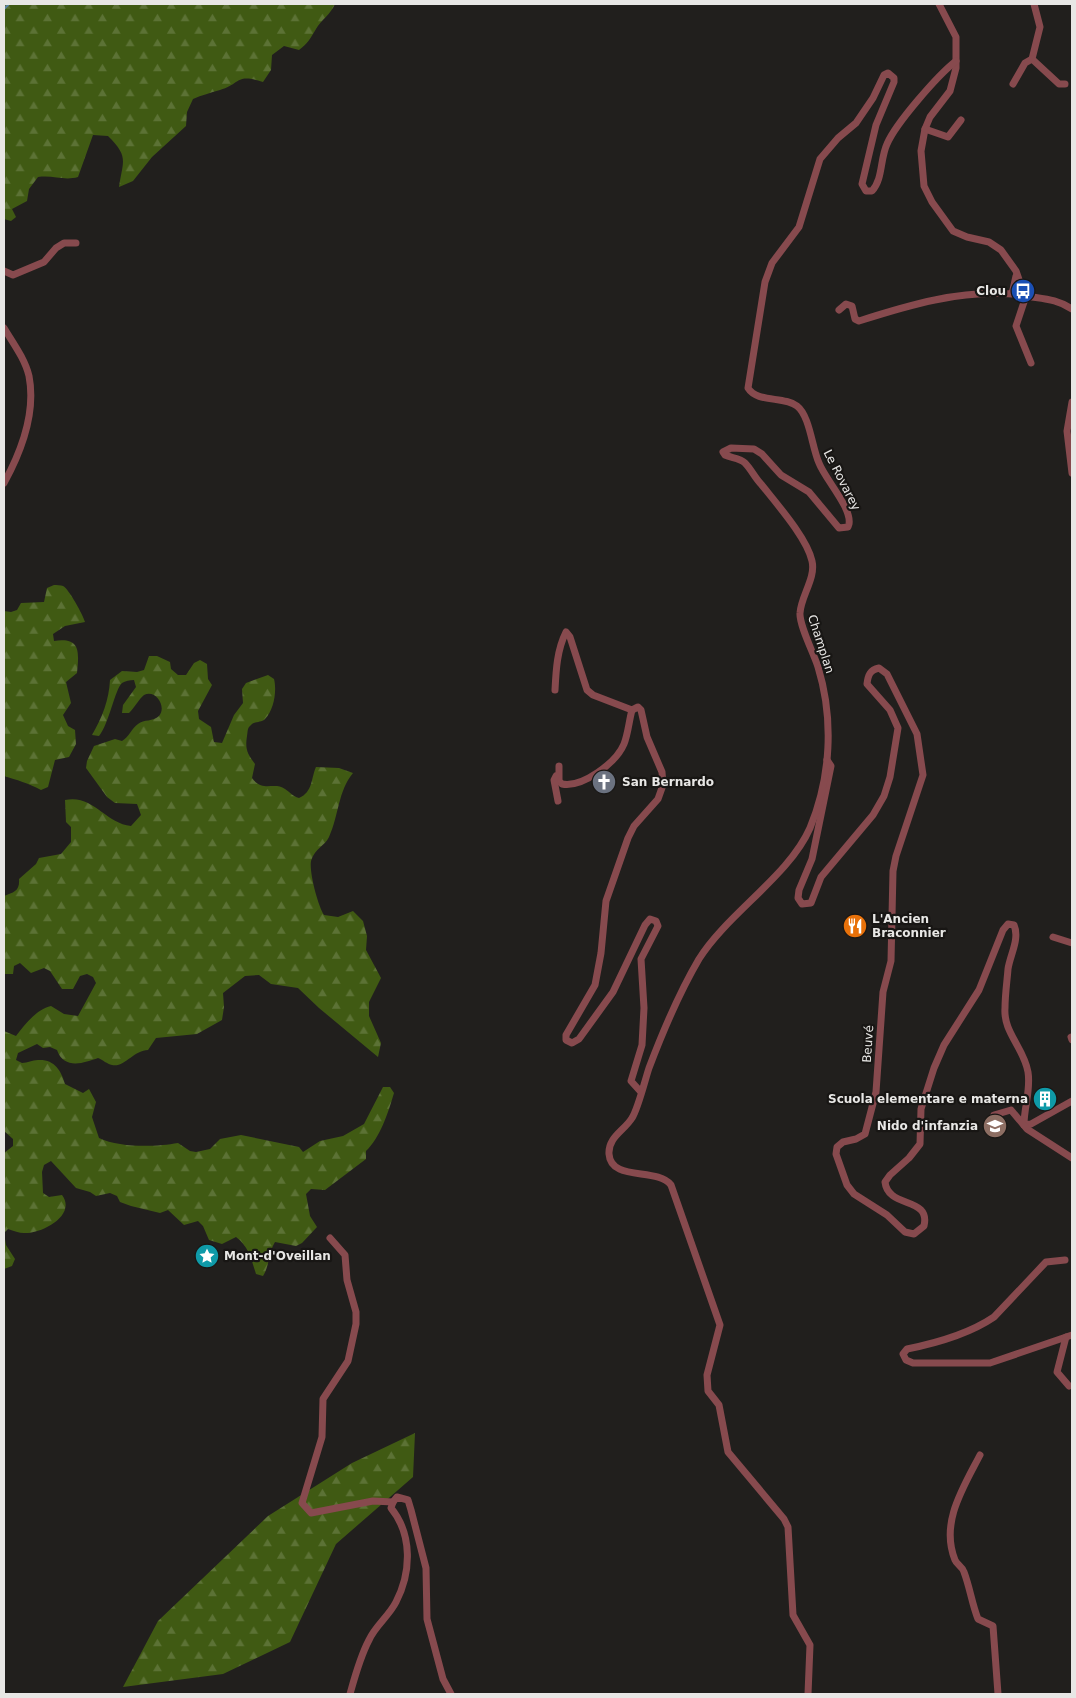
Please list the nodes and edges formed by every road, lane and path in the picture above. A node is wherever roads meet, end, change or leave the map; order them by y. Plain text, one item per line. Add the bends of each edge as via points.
1 (939, 4) edge
2 (1034, 4) edge
3 (1032, 59) junction
4 (956, 61) junction
5 (1013, 84) dead end
6 (1065, 84) dead end
7 (961, 120) dead end
8 (925, 129) junction
9 (76, 242) dead end
10 (4, 271) edge
11 (1016, 271) junction
12 (1026, 296) junction
13 (839, 310) dead end
14 (1072, 310) edge
15 (4, 328) edge
16 (1031, 363) dead end
17 (1072, 402) edge
18 (1072, 473) edge
19 (4, 483) edge
20 (801, 539) joint
21 (555, 690) dead end
22 (632, 710) junction
23 (827, 760) junction
24 (558, 801) dead end
25 (1053, 936) dead end
26 (1072, 943) edge
27 (640, 1091) junction
28 (1072, 1101) edge
29 (994, 1115) dead end
30 (1024, 1125) junction
31 (1072, 1158) edge
32 (330, 1238) dead end
33 (1065, 1260) dead end
34 (1069, 1336) edge
35 (1069, 1386) dead end
36 (980, 1455) dead end
37 (392, 1502) junction
38 (350, 1694) edge
39 (451, 1694) edge
40 (808, 1694) edge
41 (998, 1694) edge

1 - 4 street via 956,37
2 - 3 street via 1040,27
3 - 5 street
3 - 6 street via 1059,84
4 - 8 street via 950,91
4 - 20 street, Le Rovarey via 945,68 887,144 877,186 866,191 862,184 876,125 894,82 888,73 884,75 856,122 820,159 799,227 772,263 765,282 748,382 750,392 787,401 804,415 818,463 846,510 850,521 848,527 840,528 809,492 781,475 754,449 724,449 724,455 745,463
7 - 8 street via 948,137
8 - 11 street via 921,150 924,186 932,202 953,231 994,244
9 - 10 street via 64,243 36,267 13,275
11 - 12 street
11 - 13 street via 1012,294 931,299 859,321 852,306 846,304
12 - 14 street via 1055,300
12 - 16 street via 1016,326
15 - 19 street via 24,363 30,394 21,449
17 - 18 street via 1067,431
20 - 23 street, Champlan via 812,561 812,573 799,614 819,670 826,701
21 - 22 street via 557,664 566,632 587,690
22 - 24 street via 624,745 615,758 587,781 562,784 559,766 554,780
22 - 27 street via 638,707 641,710 646,737 662,772 663,784 658,799 634,826 628,838 606,901 595,985 566,1040 572,1043 579,1039 613,992 645,925 650,919 656,921 658,926 641,959 640,969 644,1008 642,1045 631,1081
23 - 27 street via 810,826 799,850 743,907 700,959 663,1030
23 - 30 street, Beuvé via 831,766 812,858 799,890 798,898 802,904 811,903 821,877 884,796 898,728 890,710 867,684 868,676 879,668 887,674 917,734 923,775 893,870 891,961 883,992 876,1092 871,1117 865,1134 837,1147 836,1154 850,1190 905,1232 914,1234 924,1226 924,1212 894,1198 888,1193 885,1182 920,1144 923,1101 944,1045 974,998 1004,930 1011,924 1017,931 1008,970 1004,1019 1028,1072
25 - 26 street
27 - 40 street via 632,1118 611,1141 609,1155 614,1165 626,1172 656,1175 671,1185 720,1325 707,1375 708,1391 719,1405 728,1452 788,1527 793,1615 810,1645
28 - 30 street
29 - 30 street via 1011,1110
30 - 31 street
32 - 37 street via 345,1255 356,1324 348,1361 323,1399 322,1437 302,1503 311,1513 374,1501
33 - 34 street via 1046,1262 984,1324 935,1344 907,1349 903,1354 913,1363 975,1365 990,1363
34 - 35 street via 1057,1372
36 - 41 street via 957,1501 949,1533 956,1562 963,1568 978,1620 993,1626
37 - 38 street via 391,1508 400,1520 405,1536 408,1567 396,1603 369,1638
37 - 39 street via 397,1497 408,1500 426,1568 426,1619 443,1679

